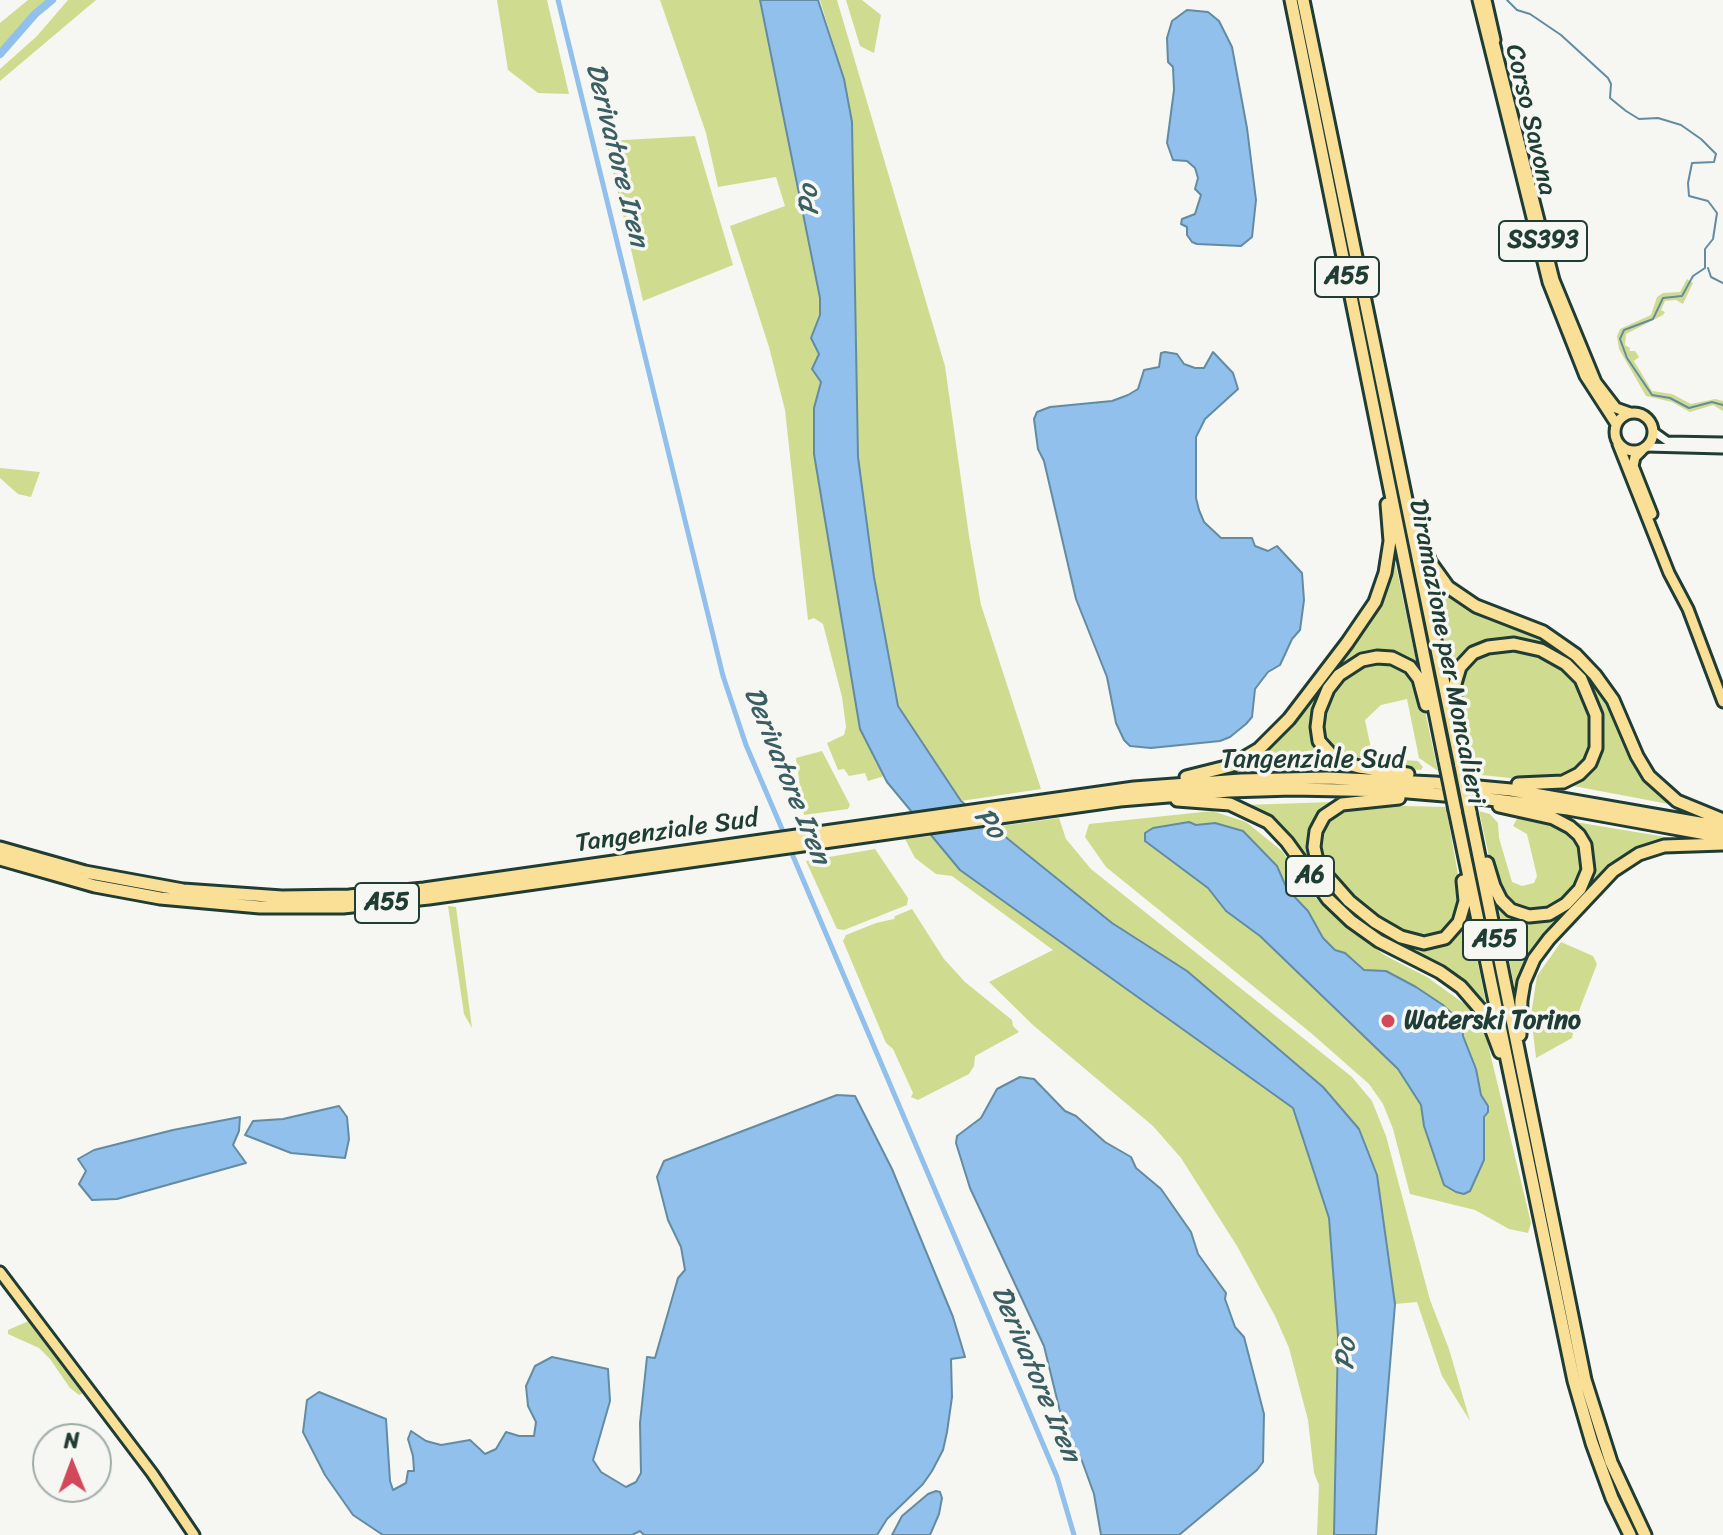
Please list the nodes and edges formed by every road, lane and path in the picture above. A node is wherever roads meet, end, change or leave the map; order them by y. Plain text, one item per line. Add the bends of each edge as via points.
1 (1291, 0) edge
2 (1303, 0) edge
3 (1480, 0) edge
4 (1493, 48) junction
5 (1630, 413) junction
6 (1616, 424) junction
7 (1653, 431) junction
8 (1723, 442) edge
9 (1618, 444) junction
10 (1644, 449) junction
11 (1723, 449) edge
12 (1385, 463) junction
13 (1399, 475) junction
14 (1675, 581) junction
15 (1723, 702) edge
16 (1453, 730) junction
17 (1442, 744) junction
18 (1408, 774) junction
19 (1327, 778) junction
20 (1518, 784) junction
21 (1118, 795) junction
22 (1399, 798) junction
23 (1176, 800) junction
24 (1499, 806) junction
25 (1568, 809) junction
26 (1723, 820) edge
27 (1473, 827) junction
28 (1723, 827) edge
29 (1460, 833) junction
30 (1723, 837) edge
31 (774, 844) junction
32 (1723, 844) edge
33 (0, 848) edge
34 (0, 859) edge
35 (1519, 1052) junction
36 (1520, 1116) junction
37 (0, 1272) edge
38 (1566, 1311) junction
39 (194, 1535) edge
40 (1630, 1535) edge
41 (1645, 1535) edge

1 - 12 highway, Diramazione per Moncalieri / A55
2 - 13 highway, Diramazione per Moncalieri / A55
3 - 4 main road
4 - 5 main road, Corso Savona / SS393 via 1559,293 1597,384 1616,408
4 - 6 main road, Corso Savona / SS393 via 1548,282 1585,376
5 - 6 main road
5 - 7 main road, Corso Savona / SS393 via 1645,417
6 - 9 main road, Corso Savona / SS393
7 - 8 street via 1667,441
7 - 10 main road, Corso Savona / SS393
9 - 10 main road via 1629,451
9 - 14 main road, Corso Savona / SS393
10 - 11 street
10 - 14 main road, Corso Savona / SS393 via 1634,461 1634,471
12 - 17 highway, Diramazione per Moncalieri / A55
12 - 21 highway via 1390,541 1381,587 1365,618 1289,719 1259,749 1230,766 1151,781
13 - 16 highway, Diramazione per Moncalieri / A55
13 - 26 highway via 1425,551 1448,587 1476,606 1543,632 1576,655 1613,700 1649,776 1677,801
14 - 15 main road, Corso Savona / SS393
16 - 20 highway via 1455,679 1473,653 1498,644 1524,645 1566,664 1581,679 1594,707 1598,733 1593,756 1584,770 1567,780
16 - 27 highway, Diramazione per Moncalieri / A55, bridge
17 - 18 highway via 1421,683 1405,664 1377,657 1344,670 1321,704 1317,727 1322,746 1343,764
17 - 29 highway, Diramazione per Moncalieri / A55, bridge
18 - 19 highway
18 - 20 highway
19 - 21 highway, Tangenziale Sud / A55 via 1217,781
19 - 28 highway, Tangenziale Sud / A55 via 1511,790
20 - 26 highway
21 - 23 highway, A6
21 - 25 highway, Tangenziale Sud / A55 via 1350,789
21 - 31 highway, Tangenziale Sud / A55
22 - 23 highway
22 - 24 highway, A55
22 - 29 highway via 1336,807 1321,821 1314,840 1317,861 1338,890 1388,930 1409,941 1430,943 1457,926 1465,901
23 - 36 highway, A6 via 1230,804 1260,817 1282,836 1351,921 1461,987 1490,1024
24 - 25 highway, A55
24 - 27 highway via 1559,820 1583,840 1588,870 1566,904 1536,916 1511,910 1497,893
25 - 30 highway, Tangenziale Sud / A55
27 - 35 highway, Diramazione per Moncalieri / A55
29 - 36 highway, Diramazione per Moncalieri / A55
31 - 33 highway, Tangenziale Sud / A55 via 424,889 316,897 171,889
31 - 34 highway, Tangenziale Sud / A55 via 403,902 289,908 145,895
32 - 35 highway via 1650,850 1624,862 1603,881 1543,946 1529,969 1521,1000
35 - 38 highway, Diramazione per Moncalieri / A55
36 - 38 highway, Diramazione per Moncalieri / A55
37 - 39 main road
38 - 40 highway via 1574,1381 1592,1443
38 - 41 highway via 1596,1418

